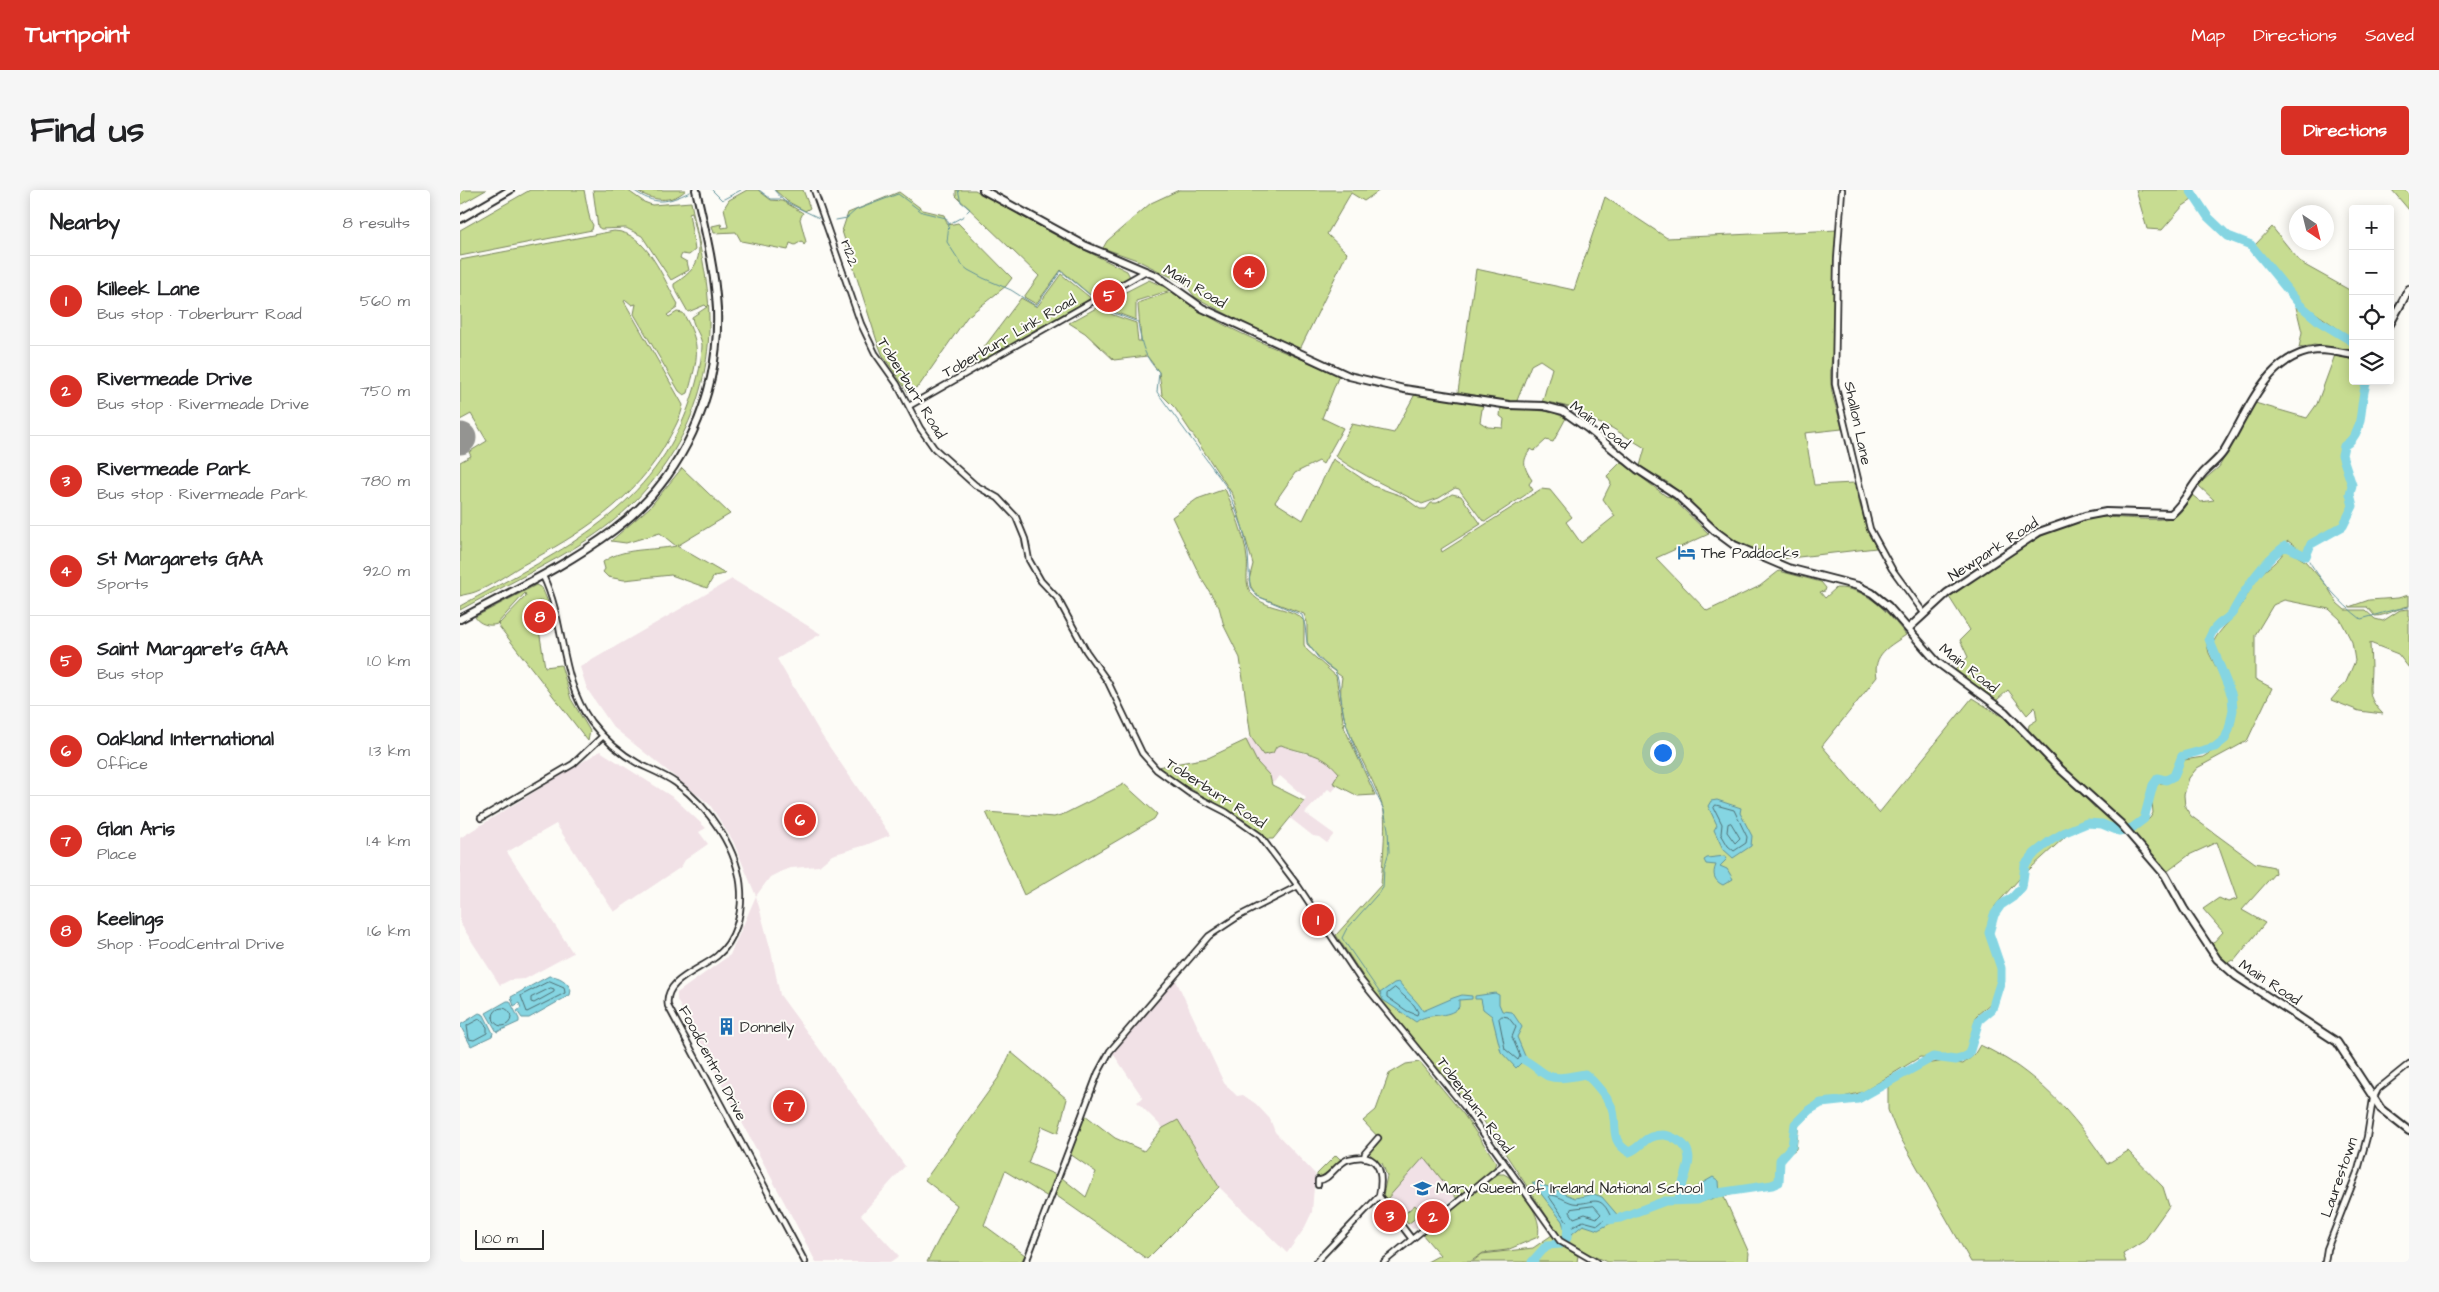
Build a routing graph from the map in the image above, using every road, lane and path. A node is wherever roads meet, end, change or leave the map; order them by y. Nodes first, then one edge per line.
1 (510, 190) edge
2 (696, 190) edge
3 (814, 190) edge
4 (983, 190) edge
5 (1842, 190) edge
6 (460, 218) edge
7 (1146, 271) junction
8 (2409, 289) edge
9 (2394, 317) edge
10 (861, 324) joint
11 (2349, 354) edge
12 (909, 406) junction
13 (543, 576) junction
14 (1924, 613) junction
15 (460, 620) edge
16 (1908, 629) junction
17 (603, 736) junction
18 (481, 818) dead end
19 (1298, 886) junction
20 (2409, 1064) edge
21 (2373, 1099) junction
22 (2409, 1131) edge
23 (1377, 1142) dead end
24 (1364, 1158) junction
25 (1504, 1164) junction
26 (1318, 1185) dead end
27 (1379, 1196) junction
28 (1411, 1238) junction
29 (805, 1262) edge
30 (1026, 1262) edge
31 (1316, 1262) edge
32 (1384, 1262) edge
33 (1596, 1262) edge
34 (2325, 1262) edge

1 - 6 main road
2 - 13 main road
3 - 10 street, r122
4 - 7 main road, Main Road
5 - 14 street, Shallon Lane
7 - 12 street, Toberburr Link Road
7 - 16 main road, Main Road
8 - 9 main road
10 - 12 street, Toberburr Road
11 - 14 main road, Newpark Road
12 - 19 street, Toberburr Road
13 - 15 main road
13 - 17 street, FoodCentral Drive
14 - 16 main road, Newpark Road
16 - 21 main road, Main Road
17 - 18 street
17 - 29 street, FoodCentral Drive
19 - 25 street, Toberburr Road
19 - 30 street
20 - 21 street
21 - 22 main road, Main Road
21 - 34 street, Laurestown
23 - 24 street
24 - 26 street
24 - 27 street
25 - 28 street
25 - 33 street, Toberburr Road
27 - 28 street
27 - 31 street
28 - 32 street

